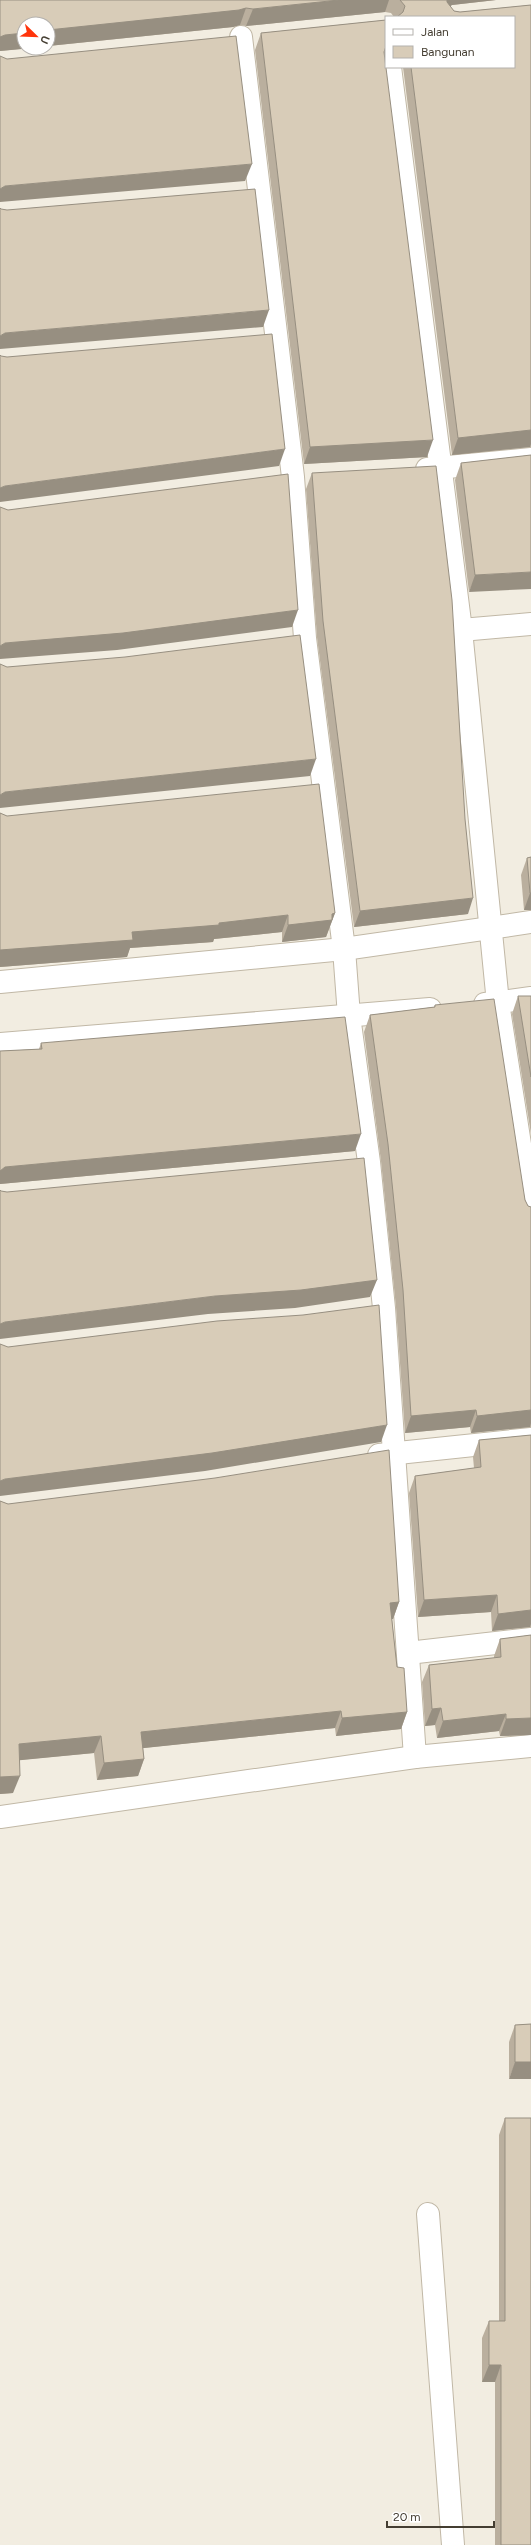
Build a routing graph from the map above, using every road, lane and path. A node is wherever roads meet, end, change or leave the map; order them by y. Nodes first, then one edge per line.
1 (264, 35) edge
2 (241, 37) junction
3 (218, 40) edge
4 (390, 68) edge
5 (260, 192) junction
6 (236, 194) edge
7 (276, 338) junction
8 (253, 340) edge
9 (531, 459) edge
10 (441, 468) junction
11 (410, 470) edge
12 (316, 476) edge
13 (293, 477) junction
14 (270, 480) edge
15 (531, 624) edge
16 (461, 630) junction
17 (305, 638) junction
18 (282, 641) edge
19 (531, 922) edge
20 (489, 928) junction
21 (344, 949) junction
22 (0, 982) edge
23 (531, 998) edge
24 (498, 1003) junction
25 (349, 1016) junction
26 (0, 1044) edge
27 (526, 1153) edge
28 (369, 1162) junction
29 (346, 1164) edge
30 (531, 1216) edge
31 (384, 1308) junction
32 (362, 1311) edge
33 (531, 1439) edge
34 (393, 1453) junction
35 (362, 1458) edge
36 (531, 1639) edge
37 (408, 1653) junction
38 (531, 1746) edge
39 (415, 1757) junction
40 (0, 1817) edge
41 (428, 2214) dead end
42 (453, 2545) edge

1 - 2 street
2 - 3 street
2 - 5 street
4 - 10 street
5 - 6 street
5 - 7 street
7 - 8 street
7 - 13 street
9 - 10 street
10 - 11 street
10 - 16 street
12 - 13 street
13 - 14 street
13 - 17 street
15 - 16 street
16 - 20 street
17 - 18 street
17 - 21 street
19 - 20 street
20 - 21 street
20 - 24 street
21 - 22 street
21 - 25 street
23 - 24 street
24 - 25 street
24 - 27 street
25 - 26 street
25 - 28 street
27 - 30 street
28 - 29 street
28 - 31 street
31 - 32 street
31 - 34 street
33 - 34 street
34 - 35 street
34 - 37 street
36 - 37 street
37 - 39 street
38 - 39 street
39 - 40 street
41 - 42 street

